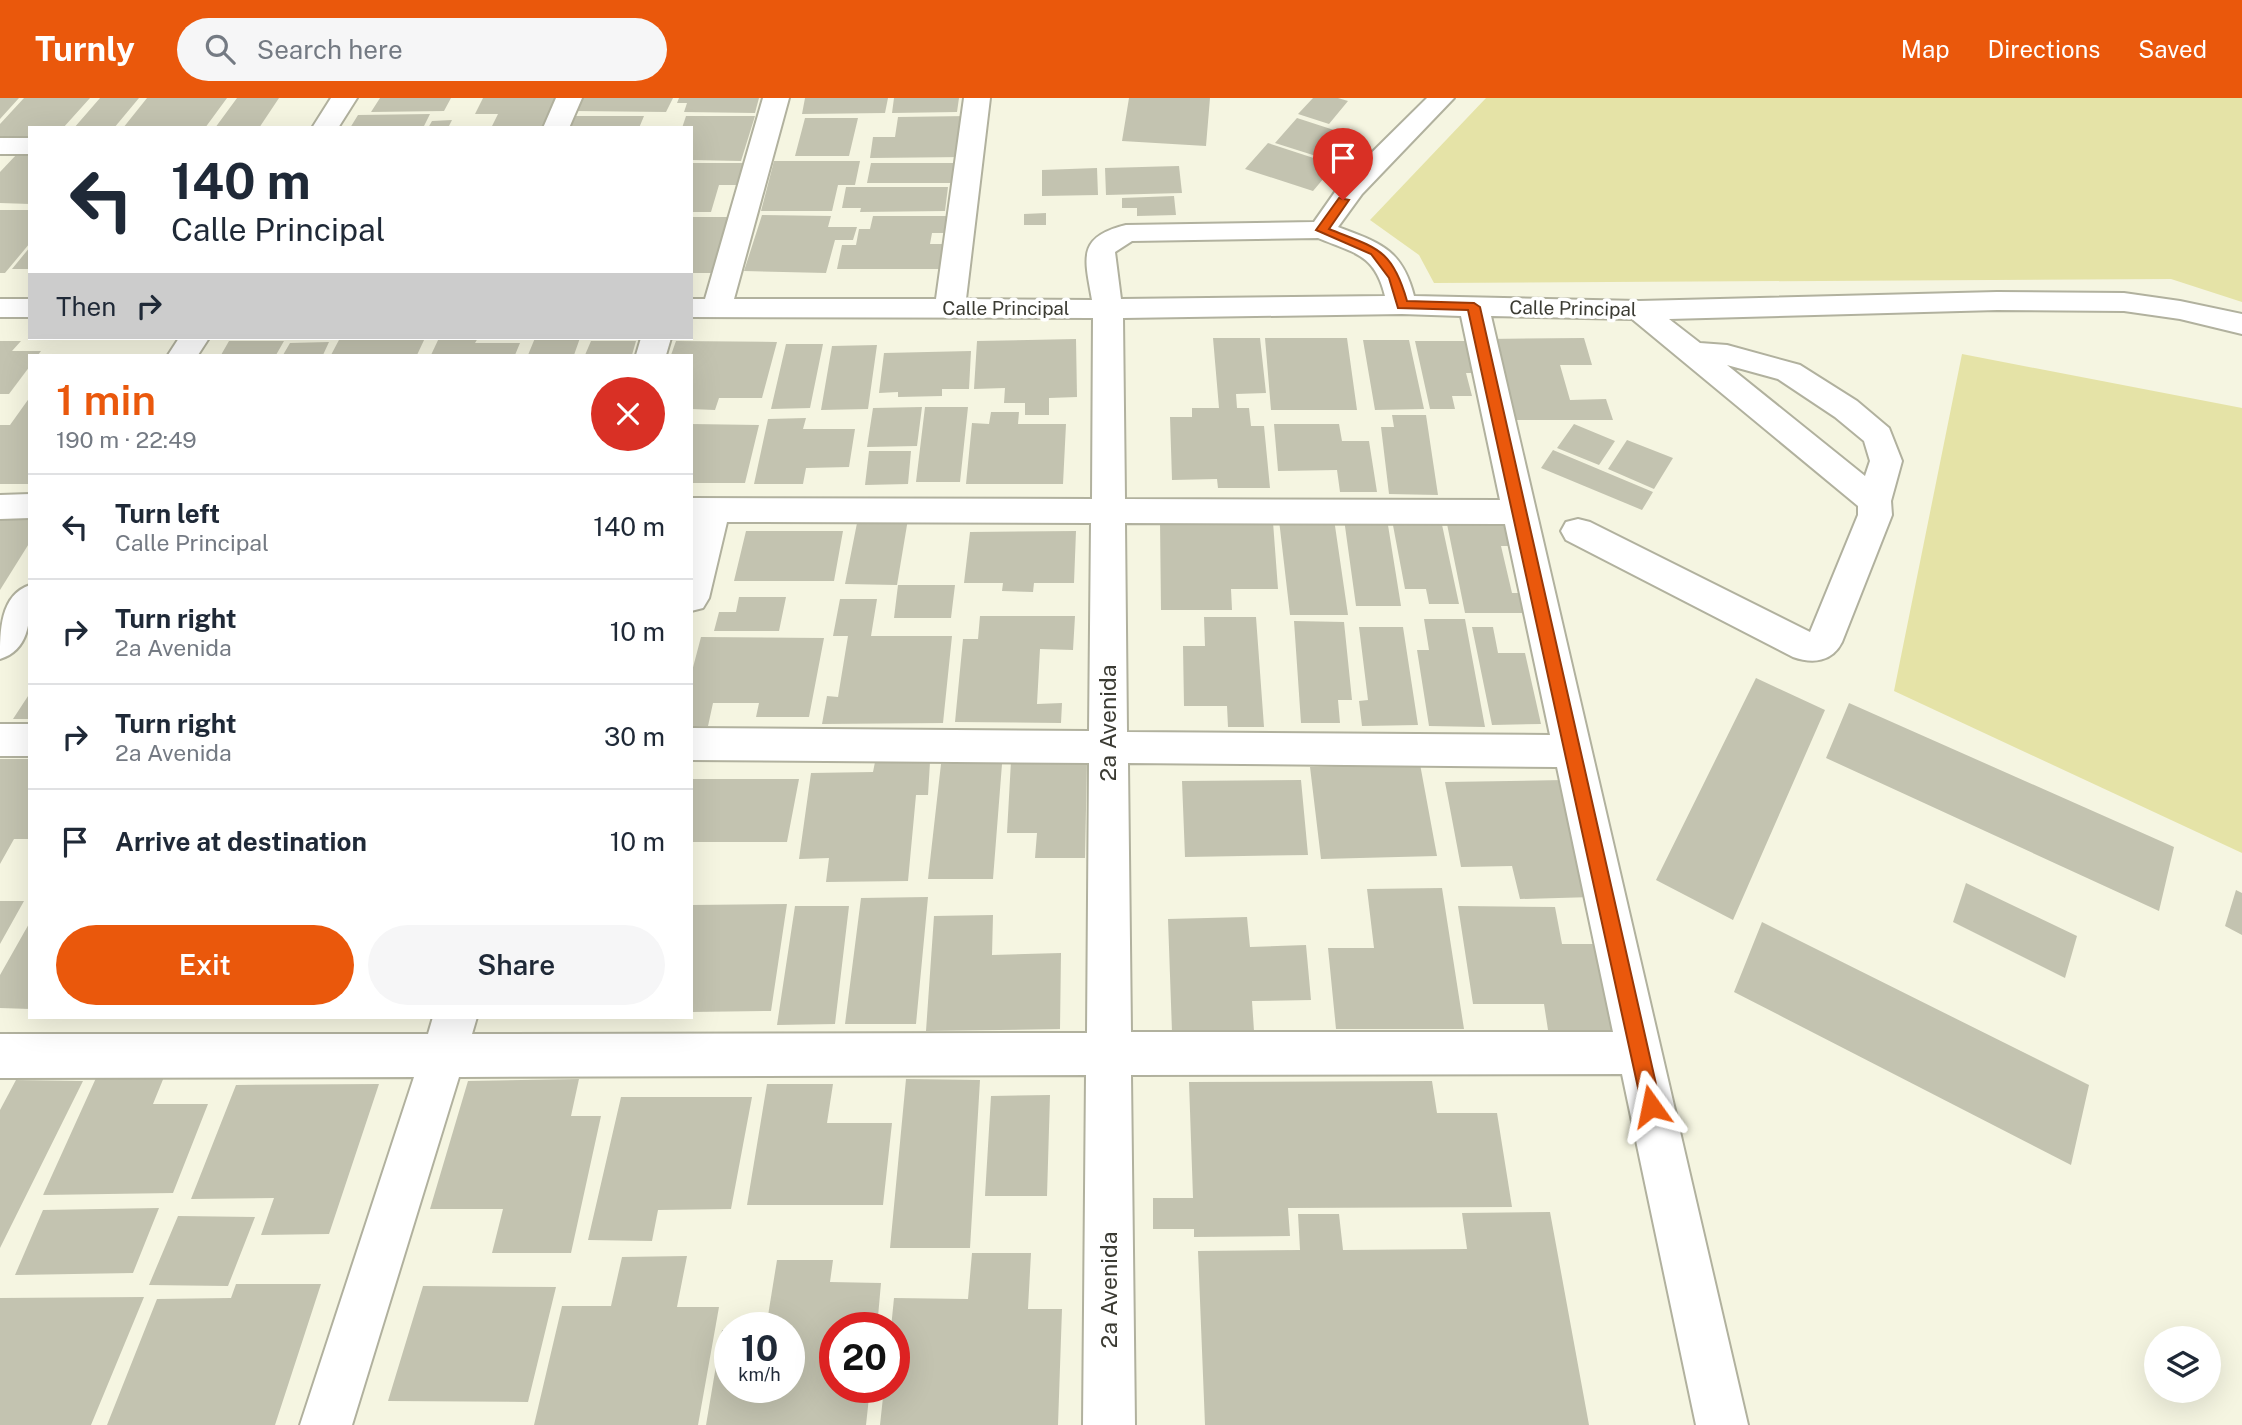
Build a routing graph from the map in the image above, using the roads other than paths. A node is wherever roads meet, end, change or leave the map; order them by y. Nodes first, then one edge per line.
1 (344, 98) edge
2 (569, 98) edge
3 (776, 98) edge
4 (977, 98) edge
5 (1441, 98) edge
6 (327, 126) edge
7 (557, 126) edge
8 (0, 146) edge
9 (28, 146) edge
10 (1322, 230) junction
11 (1402, 305) junction
12 (950, 307) junction
13 (1474, 307) junction
14 (0, 308) edge
15 (28, 308) edge
16 (704, 308) edge
17 (1108, 309) junction
18 (1639, 310) junction
19 (2242, 324) edge
20 (1693, 353) junction
21 (1846, 409) junction
22 (1776, 420) junction
23 (1874, 501) junction
24 (28, 506) edge
25 (0, 507) edge
26 (702, 510) edge
27 (1520, 512) junction
28 (1108, 513) junction
29 (1578, 531) dead end
30 (693, 582) edge
31 (28, 601) edge
32 (0, 645) edge
33 (0, 740) edge
34 (28, 740) edge
35 (693, 744) edge
36 (1108, 747) junction
37 (1573, 751) junction
38 (449, 1036) edge
39 (1639, 1052) junction
40 (1108, 1053) junction
41 (0, 1056) edge
42 (326, 1425) edge
43 (1109, 1425) edge
44 (1723, 1425) edge

1 - 6 street
2 - 7 street
3 - 16 street
4 - 12 street
5 - 10 street
8 - 9 street
10 - 11 street, 2a Avenida
10 - 17 street, 2a Avenida
11 - 13 street, Calle Principal
11 - 17 street, Calle Principal
12 - 16 street, Calle Principal
12 - 17 street, Calle Principal
13 - 18 street, Calle Principal
13 - 27 street
14 - 15 street
17 - 28 street, 2a Avenida
18 - 19 street, Calle Principal
18 - 20 street
20 - 21 street
20 - 22 street
21 - 22 street
21 - 23 street
22 - 23 street
23 - 29 street
24 - 25 street
26 - 28 street
26 - 30 street
27 - 28 street
27 - 37 street
28 - 36 street, 2a Avenida
31 - 32 street
33 - 34 street
35 - 36 street
36 - 37 street
36 - 40 street, 2a Avenida
37 - 39 street
38 - 40 street
38 - 41 street
38 - 42 street
39 - 40 street
39 - 44 street
40 - 43 street, 2a Avenida

